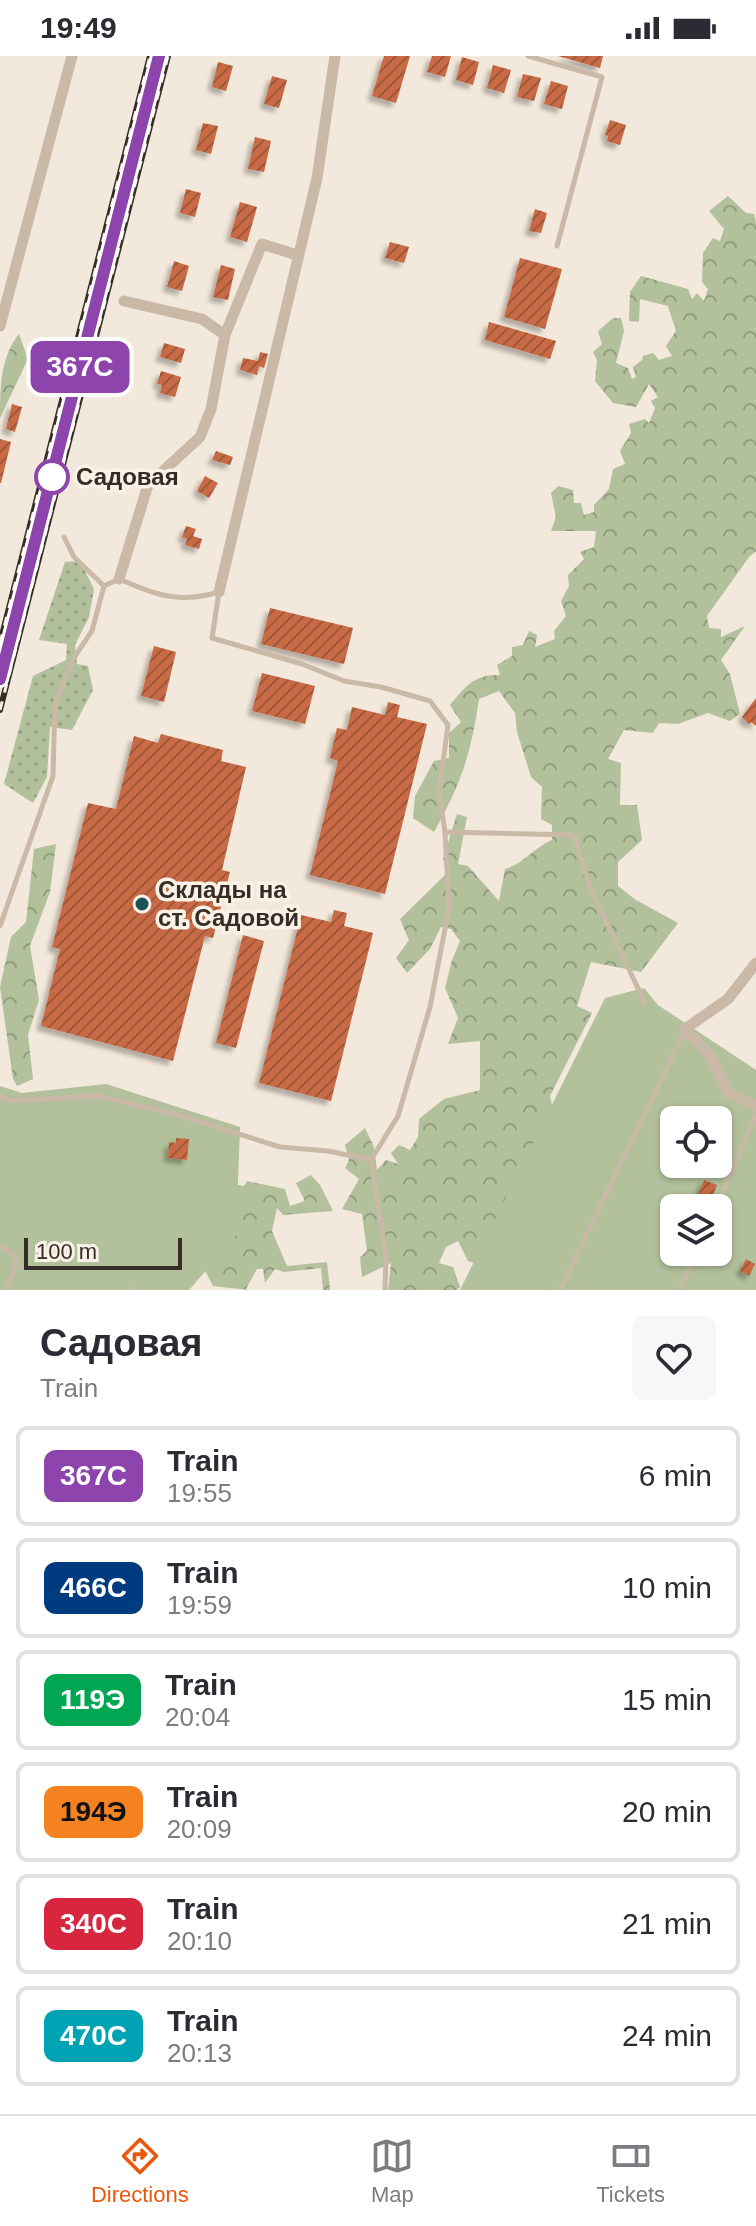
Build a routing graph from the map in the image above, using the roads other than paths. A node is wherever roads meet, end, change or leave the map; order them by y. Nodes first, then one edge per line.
1 (72, 56) edge
2 (335, 56) edge
3 (528, 56) edge
4 (557, 246) dead end
5 (297, 255) junction
6 (124, 301) dead end
7 (0, 326) edge
8 (225, 335) junction
9 (64, 537) dead end
10 (119, 579) junction
11 (104, 586) junction
12 (219, 592) junction
13 (445, 832) junction
14 (0, 926) edge
15 (756, 963) edge
16 (645, 1003) dead end
17 (685, 1029) junction
18 (0, 1096) edge
19 (756, 1106) edge
20 (756, 1115) edge
21 (371, 1160) junction
22 (722, 1194) edge
23 (0, 1247) edge
24 (690, 1266) edge
25 (7, 1290) edge
26 (385, 1290) edge
27 (560, 1290) edge
28 (680, 1290) edge

1 - 7 street
2 - 5 street
3 - 4 lane
5 - 8 street
5 - 12 street
6 - 8 street
8 - 10 street
9 - 11 lane
10 - 11 lane
10 - 12 lane
11 - 14 lane
12 - 13 lane
13 - 16 lane
13 - 21 lane
15 - 17 street
17 - 19 street
17 - 27 lane
18 - 21 lane
20 - 22 lane
21 - 26 lane
23 - 25 lane
24 - 28 lane

